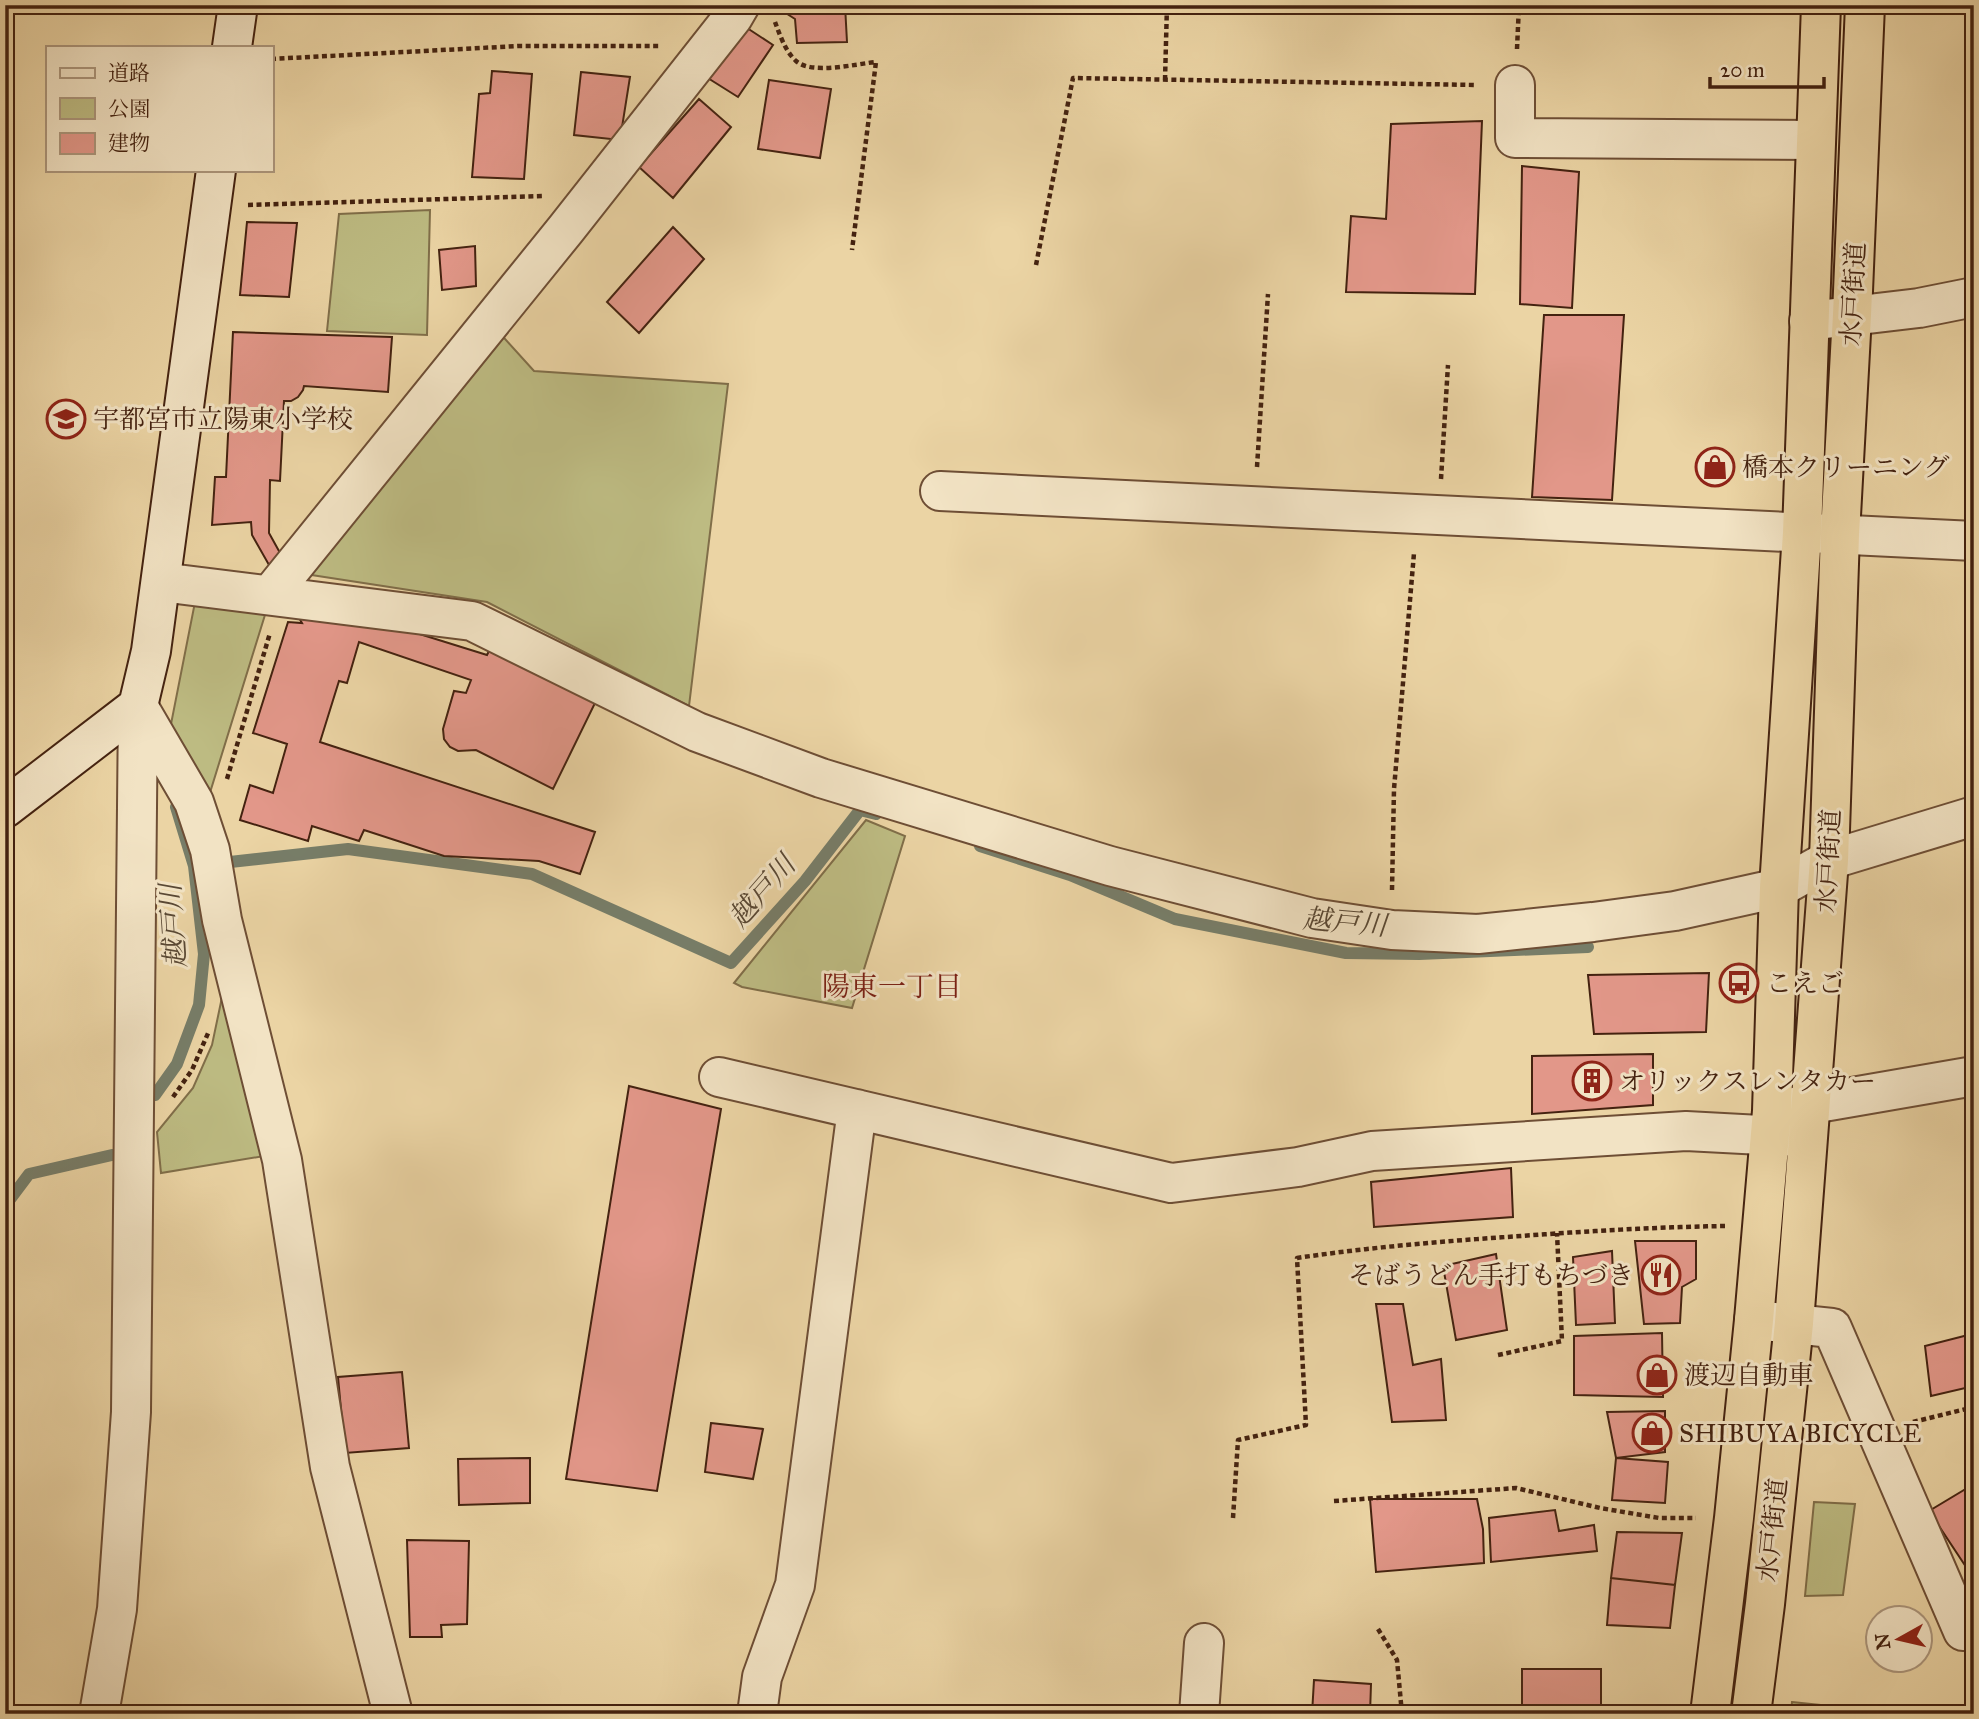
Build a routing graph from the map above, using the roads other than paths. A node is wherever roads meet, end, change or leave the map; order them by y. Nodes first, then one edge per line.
1 (238, 5) edge
2 (1821, 5) edge
3 (1865, 5) edge
4 (756, 11) edge
5 (232, 46) edge
6 (1515, 85) road end
7 (1816, 140) junction
8 (216, 172) edge
9 (1974, 297) edge
10 (1852, 316) junction
11 (1809, 321) junction
12 (940, 491) dead end
13 (1802, 533) junction
14 (1840, 534) junction
15 (1974, 541) edge
16 (161, 582) junction
17 (276, 596) junction
18 (138, 706) junction
19 (5, 808) edge
20 (1974, 816) edge
21 (1829, 860) junction
22 (1778, 902) junction
23 (1974, 1076) edge
24 (719, 1077) dead end
25 (857, 1109) junction
26 (1789, 1122) junction
27 (1754, 1320) junction
28 (1794, 1323) junction
29 (1970, 1636) edge
30 (1204, 1643) dead end
31 (99, 1714) edge
32 (393, 1714) edge
33 (757, 1714) edge
34 (1199, 1714) edge
35 (1710, 1714) edge
36 (1751, 1714) edge

1 - 5 street
2 - 7 highway, 水戸街道
3 - 10 highway, 水戸街道
4 - 17 street
6 - 7 street
7 - 11 highway, 水戸街道
8 - 16 street
9 - 10 street
10 - 11 street
10 - 14 highway, 水戸街道
11 - 13 highway, 水戸街道
12 - 13 street
13 - 14 street
13 - 22 highway, 水戸街道
14 - 15 street
14 - 21 highway, 水戸街道
16 - 17 street
16 - 18 street
17 - 22 street
18 - 19 street
18 - 31 street
18 - 32 street
20 - 21 street
21 - 22 street
21 - 26 highway, 水戸街道
22 - 26 highway, 水戸街道
23 - 26 street
24 - 25 street
25 - 26 street
25 - 33 street
26 - 27 highway, 水戸街道
26 - 28 highway, 水戸街道
27 - 28 street
27 - 35 highway, 水戸街道
28 - 29 street
28 - 36 highway, 水戸街道
30 - 34 street

